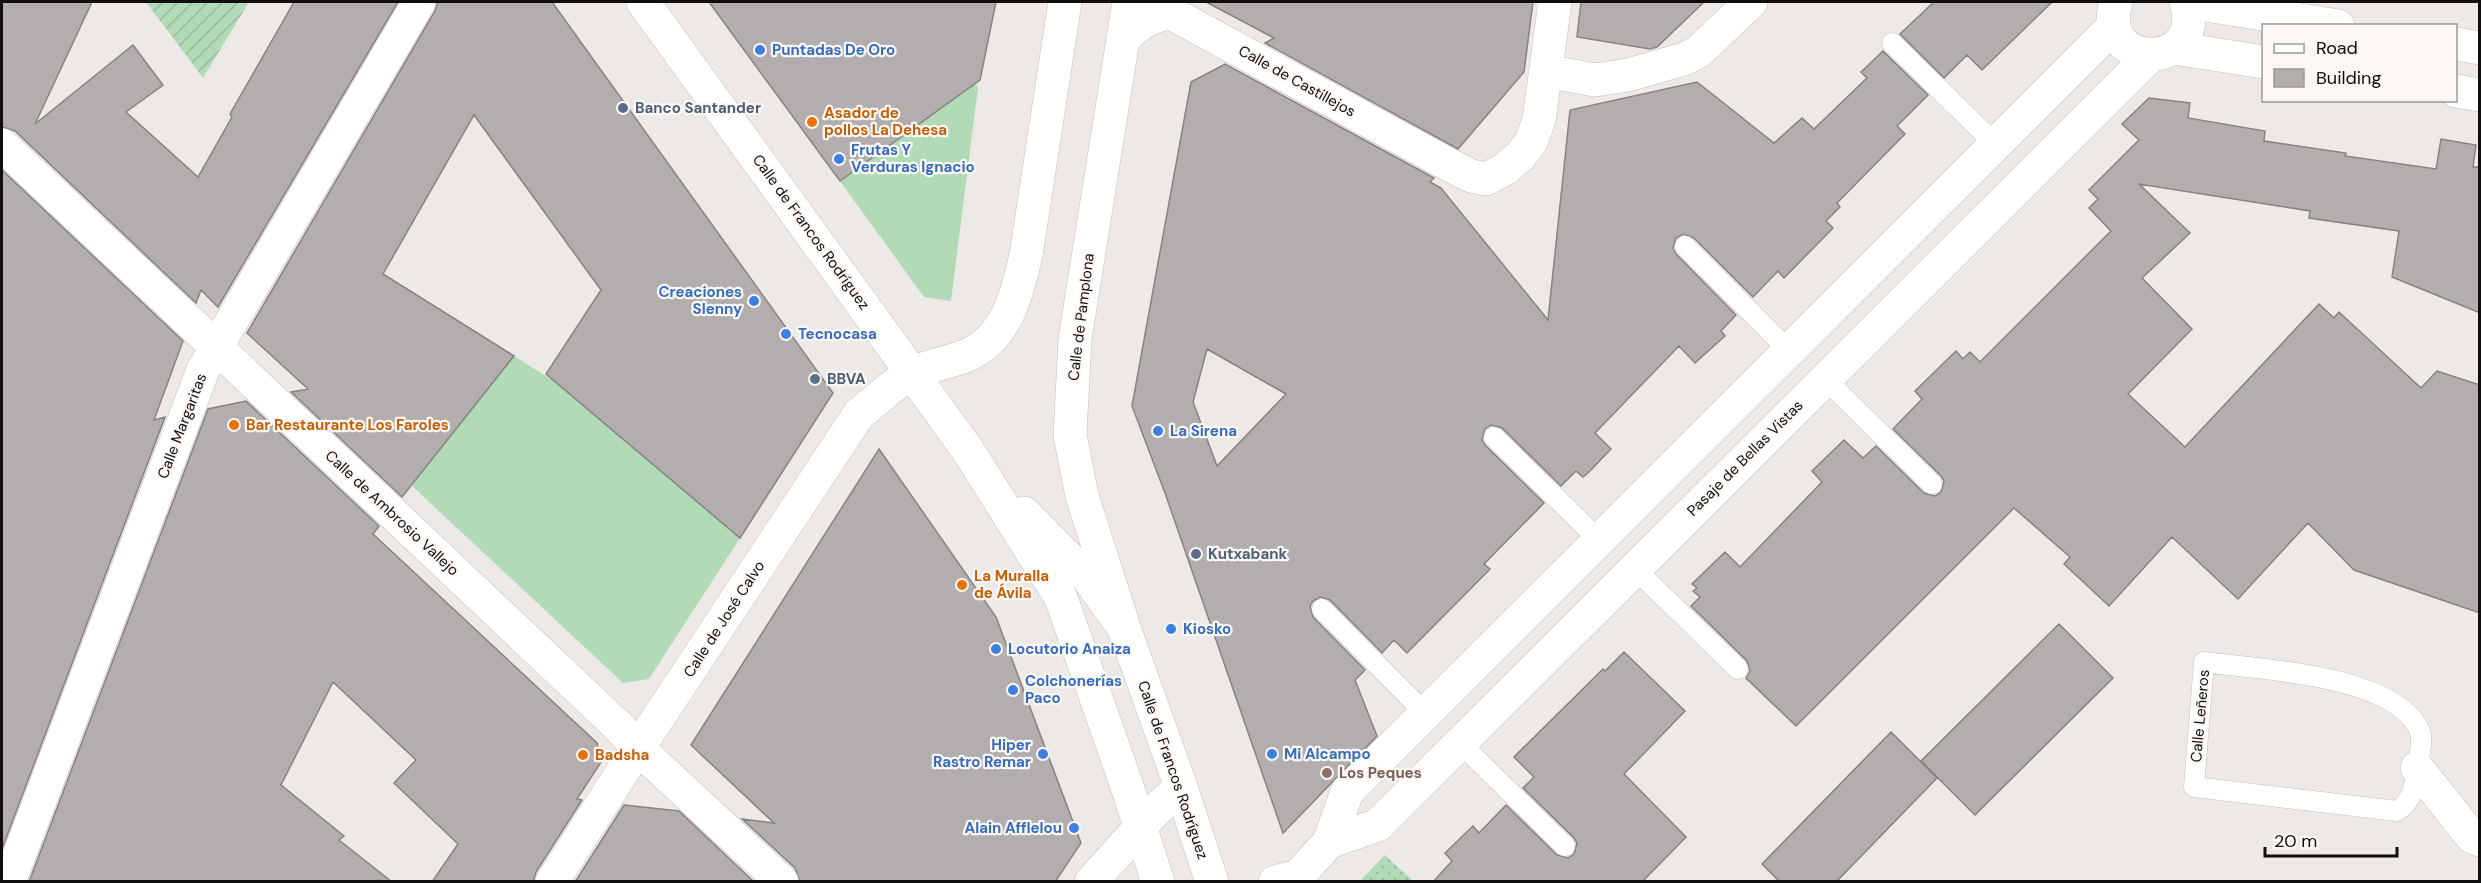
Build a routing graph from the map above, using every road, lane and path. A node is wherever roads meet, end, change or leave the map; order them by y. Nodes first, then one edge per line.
1 (419, 2) edge
2 (644, 2) edge
3 (1065, 2) edge
4 (1129, 2) edge
5 (1555, 2) edge
6 (1751, 2) edge
7 (2186, 2) edge
8 (2115, 14) edge
9 (2325, 24) edge
10 (1124, 39) junction
11 (1892, 43) dead end
12 (2457, 44) edge
13 (2480, 48) edge
14 (2162, 52) junction
15 (2262, 62) edge
16 (1546, 71) junction
17 (2457, 91) edge
18 (2480, 95) edge
19 (1996, 144) junction
20 (2, 145) edge
21 (1684, 246) dead end
22 (216, 346) junction
23 (1790, 352) junction
24 (913, 372) junction
25 (1825, 379) junction
26 (1494, 437) dead end
27 (977, 464) junction
28 (1932, 484) dead end
29 (1599, 540) junction
30 (1634, 568) junction
31 (1322, 609) dead end
32 (1124, 628) junction
33 (1738, 669) dead end
34 (1425, 713) junction
35 (1460, 743) junction
36 (638, 748) junction
37 (2417, 768) junction
38 (1182, 787) junction
39 (1140, 827) junction
40 (2480, 840) edge
41 (1329, 842) junction
42 (1565, 846) dead end
43 (9, 882) edge
44 (552, 882) edge
45 (782, 882) edge
46 (1091, 882) edge
47 (1158, 882) edge
48 (1212, 882) edge
49 (1275, 882) edge

1 - 22 street, Calle Margaritas
2 - 24 street, Calle de Francos Rodríguez
3 - 24 street
4 - 10 street, Calle de Pamplona
5 - 16 street
6 - 16 street
7 - 9 street, Pasaje de Bellas Vistas
7 - 14 street, Pasaje de Bellas Vistas
8 - 14 street, Pasaje de Bellas Vistas
8 - 19 street, Pasaje de Bellas Vistas
10 - 16 street, Calle de Castillejos
10 - 32 street, Calle de Pamplona
11 - 19 lane
12 - 13 street
14 - 15 street, Pasaje de Bellas Vistas
14 - 25 street, Pasaje de Bellas Vistas
17 - 18 street
19 - 23 street, Pasaje de Bellas Vistas
20 - 22 street, Calle de Ambrosio Vallejo
21 - 23 lane
22 - 36 street, Calle de Ambrosio Vallejo
22 - 43 street, Calle Margaritas
23 - 29 street, Pasaje de Bellas Vistas
24 - 27 street, Calle de Francos Rodríguez
24 - 36 street, Calle de José Calvo
25 - 28 lane
25 - 30 street, Pasaje de Bellas Vistas
26 - 29 lane
27 - 32 street, Calle de Francos Rodríguez
27 - 39 street, Calle de Francos Rodríguez
29 - 34 street, Pasaje de Bellas Vistas
30 - 33 lane
30 - 35 street, Pasaje de Bellas Vistas
31 - 34 lane
32 - 38 street, Calle de Francos Rodríguez
34 - 41 street, Pasaje de Bellas Vistas
35 - 41 street, Pasaje de Bellas Vistas
35 - 42 lane
36 - 44 street, Calle de José Calvo
36 - 45 street, Calle de Ambrosio Vallejo
37 - 37 lane, Calle Leñeros
37 - 40 street
38 - 39 street
38 - 48 street, Calle de Francos Rodríguez
39 - 46 street
39 - 47 street, Calle de Francos Rodríguez
41 - 49 street, Pasaje de Bellas Vistas

